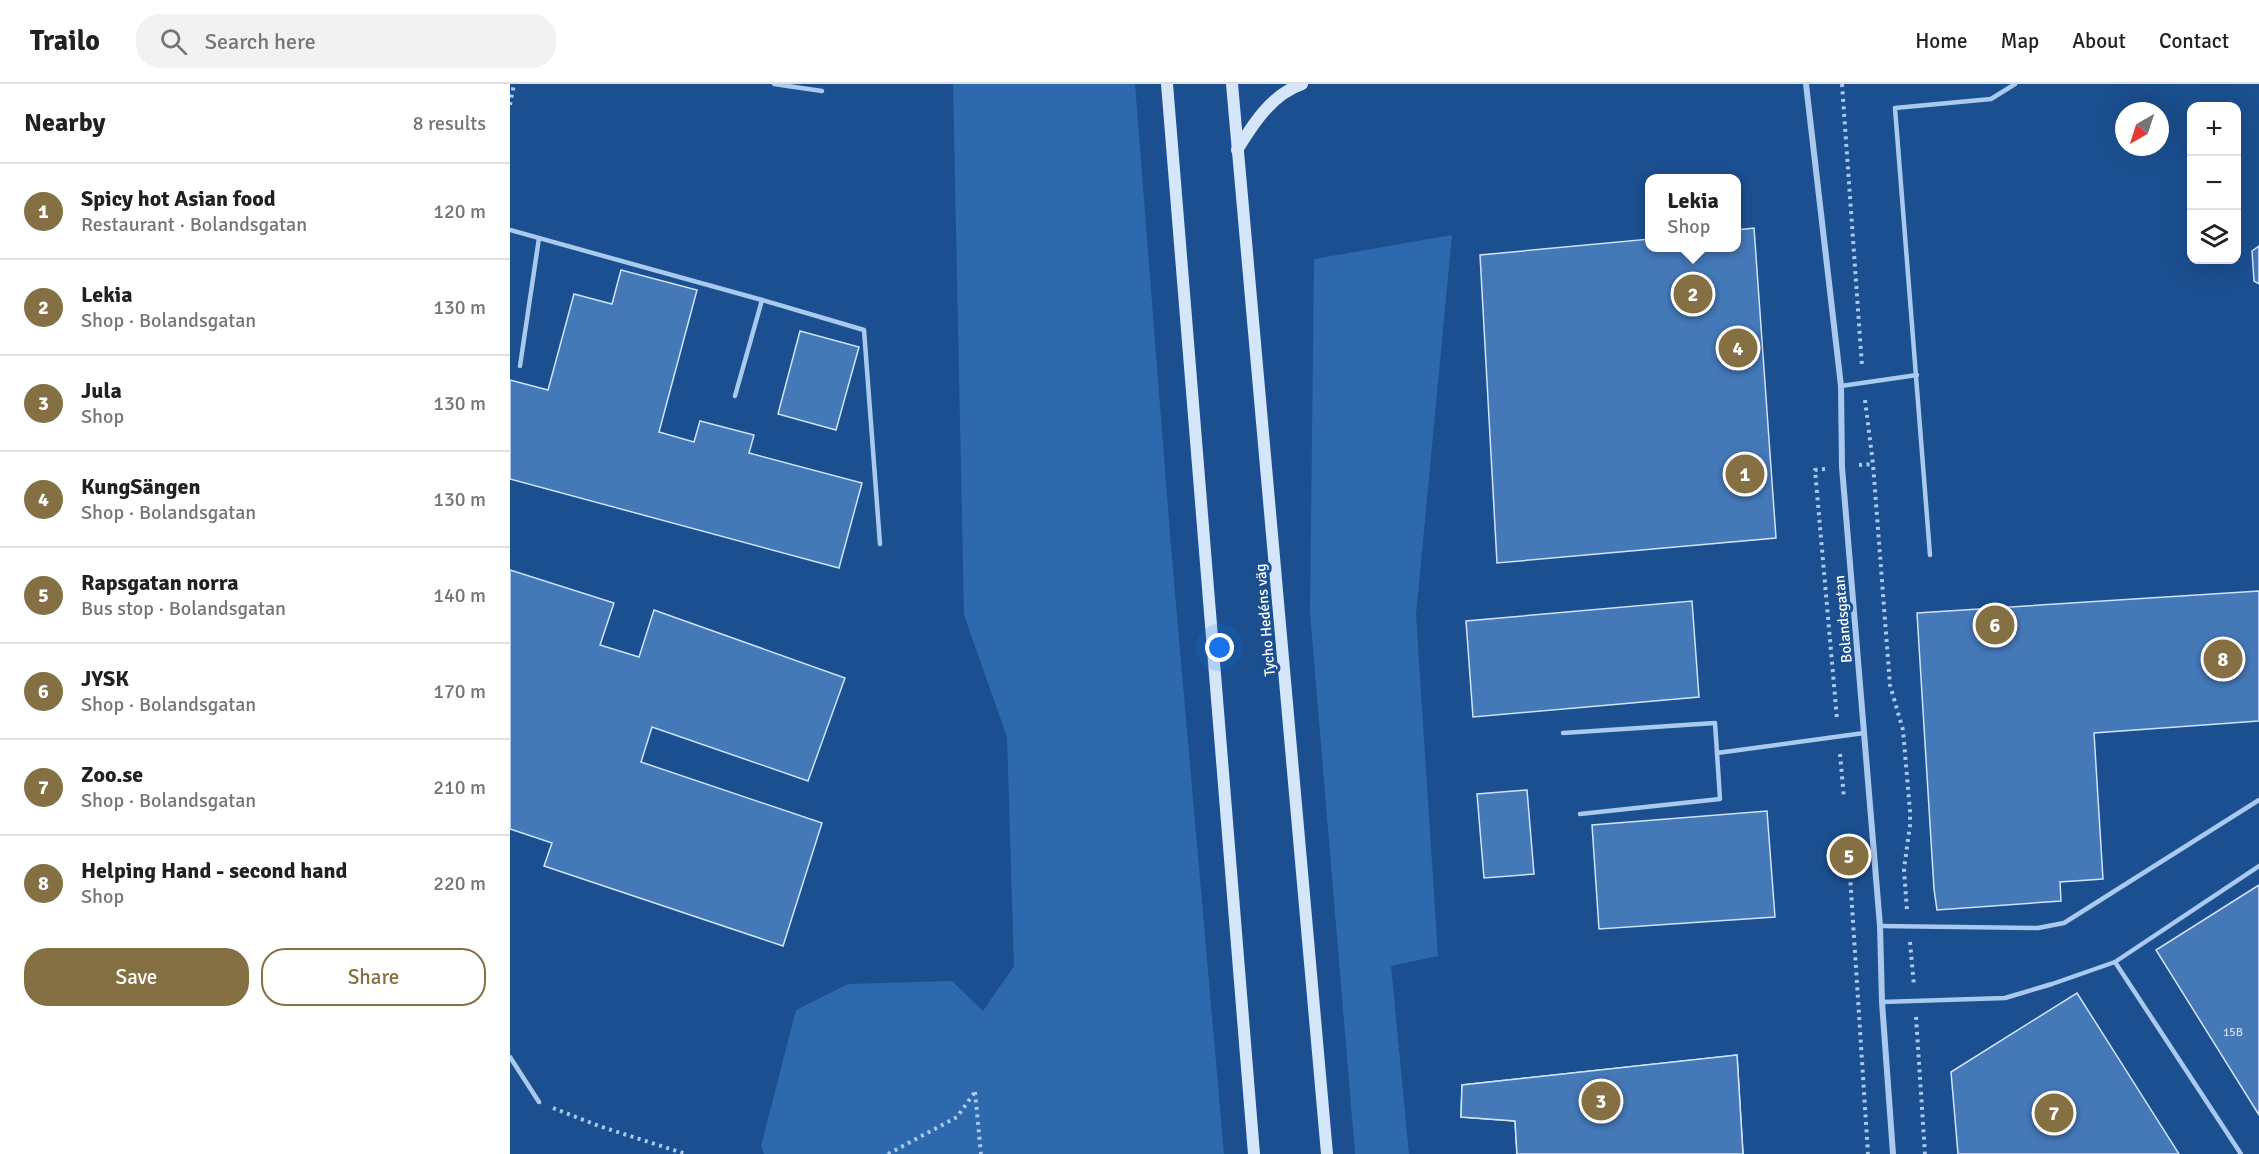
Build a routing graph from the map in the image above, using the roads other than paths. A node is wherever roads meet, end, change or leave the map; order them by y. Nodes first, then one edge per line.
1 (774, 84) edge
2 (1167, 84) edge
3 (1232, 84) edge
4 (1302, 84) edge
5 (1806, 84) edge
6 (2015, 84) edge
7 (822, 91) dead end
8 (1237, 150) junction
9 (510, 230) edge
10 (539, 238) junction
11 (762, 300) junction
12 (520, 366) dead end
13 (1917, 375) junction
14 (1841, 386) junction
15 (735, 396) dead end
16 (880, 544) dead end
17 (1930, 555) dead end
18 (1563, 733) dead end
19 (1864, 733) junction
20 (1717, 753) junction
21 (2259, 800) edge
22 (1580, 814) dead end
23 (2259, 866) edge
24 (1880, 926) junction
25 (2115, 962) junction
26 (1882, 1002) junction
27 (510, 1056) edge
28 (539, 1102) road end
29 (1254, 1154) edge
30 (1327, 1154) edge
31 (1893, 1154) edge
32 (2241, 1154) edge

1 - 7 lane
2 - 29 main road
3 - 8 main road, Tycho Hedéns väg
4 - 8 main road
5 - 14 street, Bolandsgatan
6 - 13 lane
8 - 30 main road, Tycho Hedéns väg
9 - 10 lane
10 - 11 lane
10 - 12 lane
11 - 15 lane
11 - 16 lane
13 - 14 lane
13 - 17 lane
14 - 19 street, Bolandsgatan
18 - 20 lane
19 - 20 lane
19 - 24 street, Bolandsgatan
20 - 22 lane
21 - 24 lane
23 - 25 lane
24 - 26 street, Bolandsgatan
25 - 26 lane
25 - 32 lane
26 - 31 street, Bolandsgatan
27 - 28 lane

